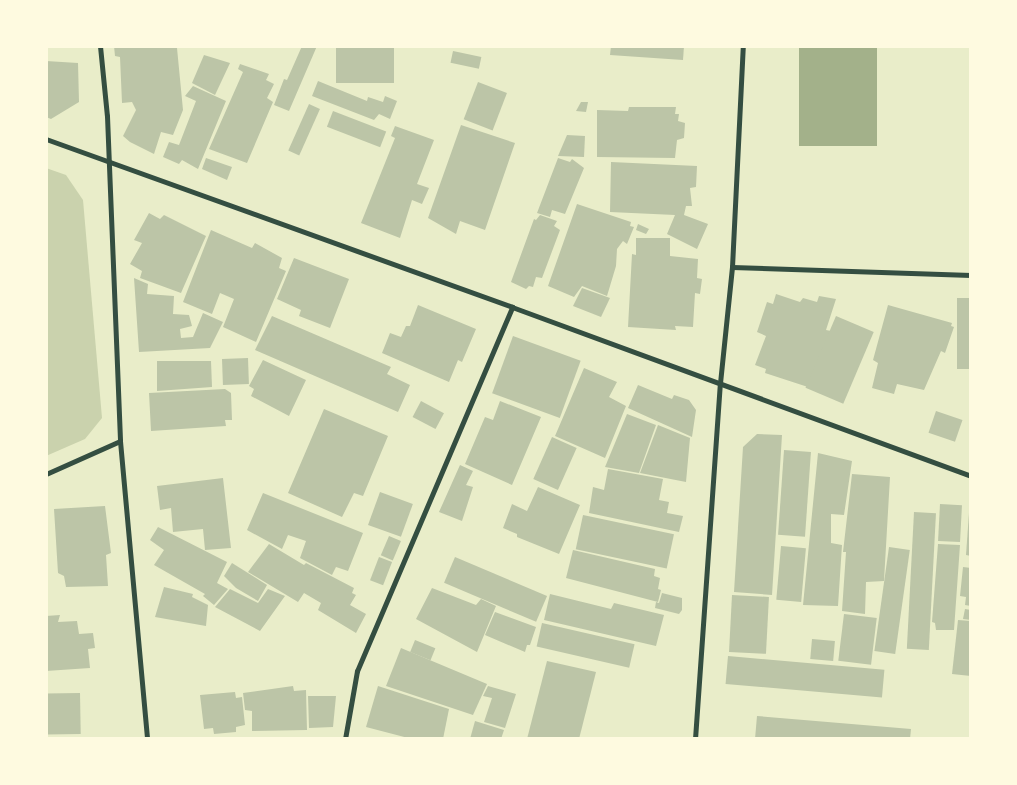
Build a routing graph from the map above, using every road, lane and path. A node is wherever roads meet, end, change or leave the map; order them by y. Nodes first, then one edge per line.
1 (100, 46) edge
2 (743, 46) edge
3 (46, 139) edge
4 (109, 161) junction
5 (732, 268) junction
6 (971, 275) edge
7 (512, 307) junction
8 (720, 383) junction
9 (120, 442) junction
10 (46, 474) edge
11 (971, 476) edge
12 (147, 739) edge
13 (345, 739) edge
14 (695, 739) edge

1 - 4 street
2 - 5 street
3 - 4 street
4 - 7 street
4 - 9 street
5 - 6 street
5 - 8 street
7 - 8 street
7 - 13 street
8 - 11 street
8 - 14 street
9 - 10 street
9 - 12 street

